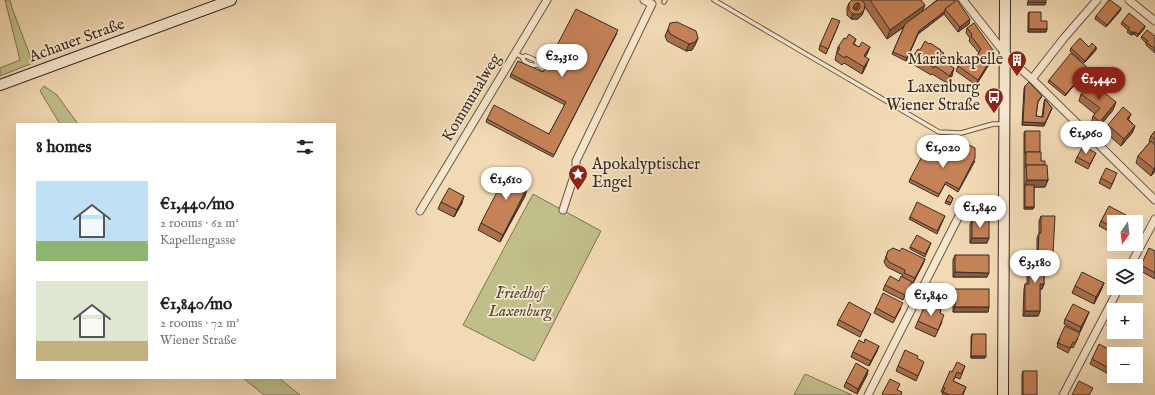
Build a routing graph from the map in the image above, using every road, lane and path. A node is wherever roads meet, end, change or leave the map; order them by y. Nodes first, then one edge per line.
1 (231, 0) edge
2 (547, 0) edge
3 (644, 0) edge
4 (714, 0) edge
5 (963, 0) edge
6 (1004, 0) edge
7 (1097, 0) edge
8 (1129, 0) edge
9 (1155, 21) edge
10 (1004, 51) junction
11 (515, 53) junction
12 (543, 69) edge
13 (1032, 79) junction
14 (0, 85) edge
15 (1004, 124) junction
16 (1154, 196) edge
17 (1003, 206) junction
18 (563, 210) dead end
19 (420, 211) dead end
20 (1155, 218) edge
21 (1134, 259) edge
22 (1115, 295) edge
23 (868, 395) edge
24 (1003, 395) edge
25 (1063, 395) edge

1 - 14 main road, Achauer Straße
2 - 11 street, Kommunalweg
3 - 18 street
4 - 15 lane
5 - 10 street
6 - 10 main road
7 - 13 street
8 - 9 street
10 - 13 street
10 - 15 main road
11 - 12 lane
11 - 19 street, Kommunalweg
13 - 16 street
15 - 17 main road
17 - 23 street
17 - 24 main road
20 - 21 street
22 - 25 street

